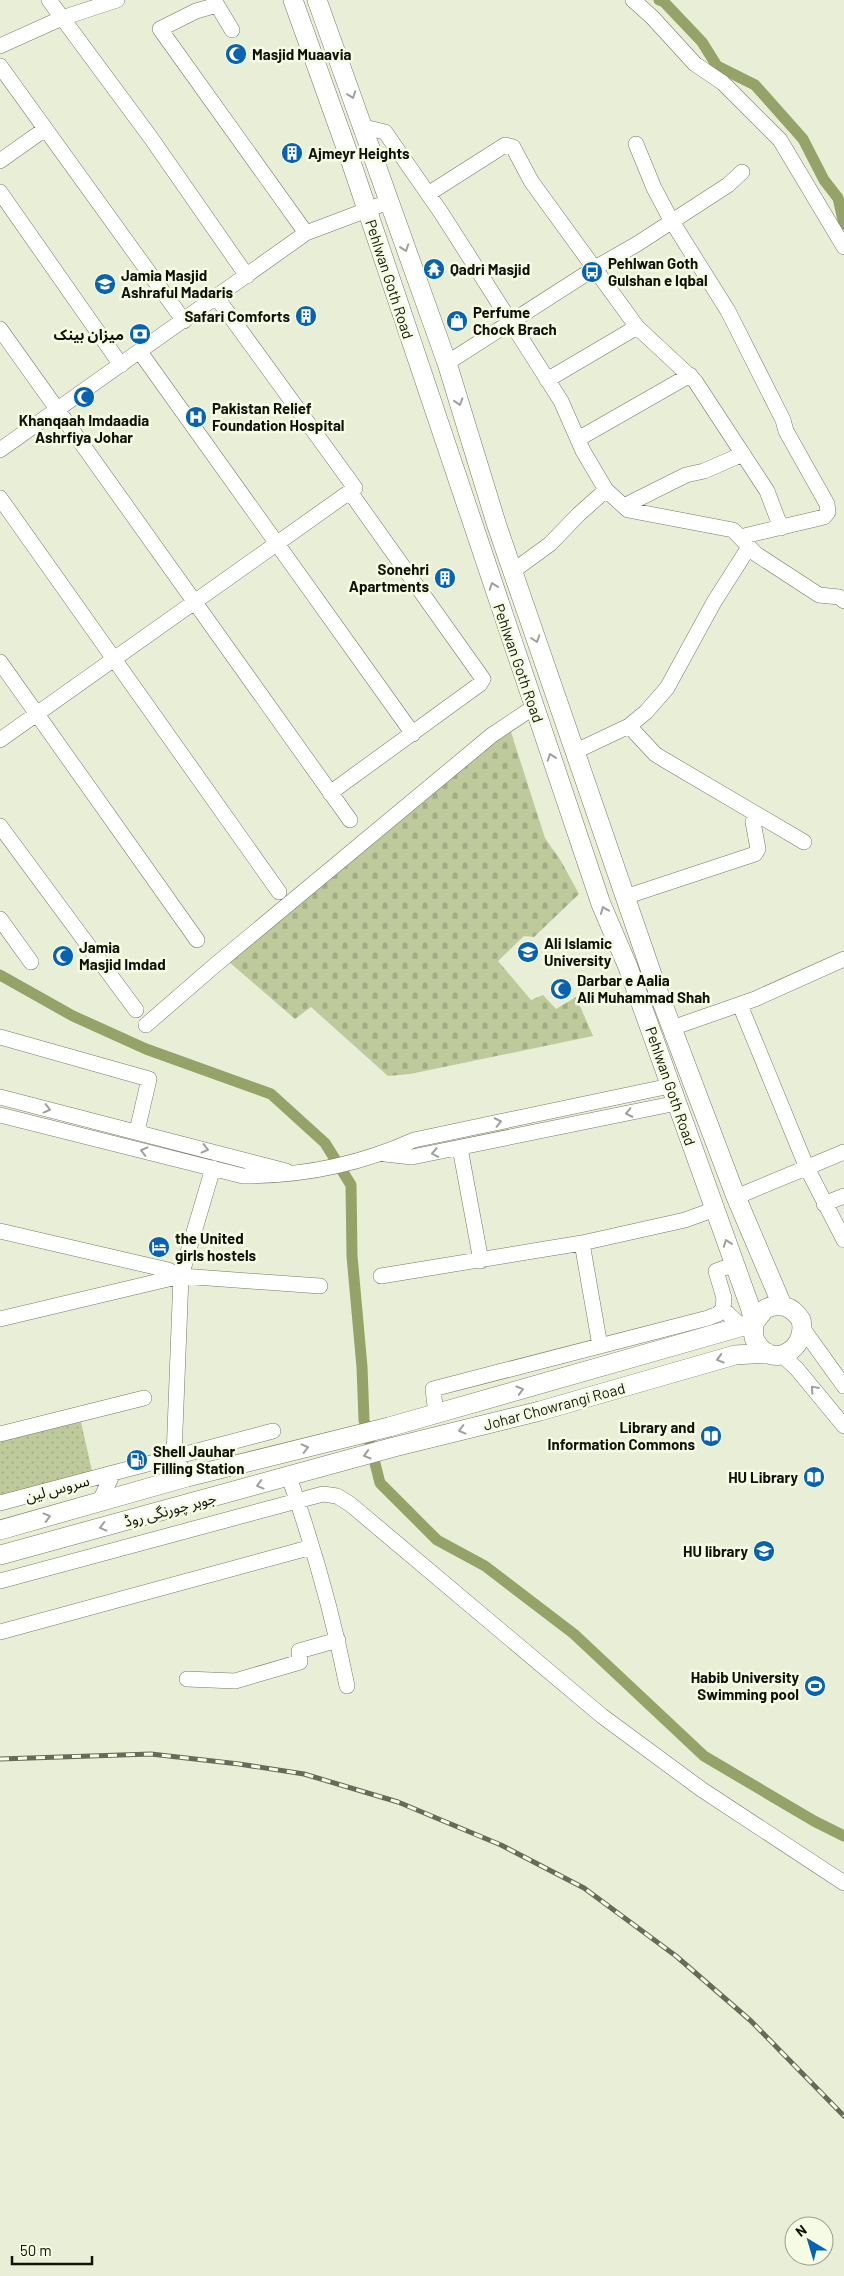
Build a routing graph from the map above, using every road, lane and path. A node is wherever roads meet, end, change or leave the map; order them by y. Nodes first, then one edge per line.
1 (49, 0) edge
2 (117, 0) edge
3 (293, 0) edge
4 (316, 0) edge
5 (633, 0) edge
6 (62, 18) junction
7 (232, 30) dead end
8 (0, 46) edge
9 (0, 66) edge
10 (343, 72) junction
11 (322, 80) junction
12 (364, 127) junction
13 (45, 128) junction
14 (636, 144) dead end
15 (0, 161) edge
16 (742, 172) dead end
17 (0, 192) edge
18 (428, 194) junction
19 (388, 202) junction
20 (368, 211) junction
21 (671, 220) junction
22 (306, 233) junction
23 (844, 246) edge
24 (595, 268) junction
25 (247, 276) junction
26 (217, 298) junction
27 (184, 321) junction
28 (510, 322) junction
29 (637, 327) junction
30 (0, 329) edge
31 (140, 352) junction
32 (447, 362) junction
33 (121, 365) junction
34 (690, 375) junction
35 (547, 380) junction
36 (58, 410) junction
37 (578, 439) junction
38 (0, 450) edge
39 (743, 454) junction
40 (606, 490) junction
41 (350, 492) junction
42 (0, 498) edge
43 (624, 506) junction
44 (781, 528) junction
45 (745, 542) junction
46 (277, 544) junction
47 (513, 571) junction
48 (195, 601) junction
49 (844, 601) edge
50 (115, 657) junction
51 (0, 662) edge
52 (534, 707) junction
53 (36, 713) junction
54 (629, 726) junction
55 (414, 734) junction
56 (0, 740) edge
57 (574, 752) junction
58 (330, 793) junction
59 (756, 814) junction
60 (350, 820) dead end
61 (0, 826) edge
62 (804, 842) dead end
63 (278, 892) dead end
64 (625, 897) junction
65 (0, 919) edge
66 (197, 940) dead end
67 (844, 959) edge
68 (31, 962) dead end
69 (651, 972) junction
70 (632, 979) junction
71 (740, 1004) junction
72 (136, 1010) dead end
73 (146, 1025) dead end
74 (672, 1028) junction
75 (0, 1037) edge
76 (674, 1095) junction
77 (0, 1097) edge
78 (0, 1115) edge
79 (137, 1132) junction
80 (460, 1148) junction
81 (844, 1152) edge
82 (384, 1154) junction
83 (213, 1168) junction
84 (807, 1168) junction
85 (300, 1173) junction
86 (844, 1196) edge
87 (736, 1197) junction
88 (824, 1204) junction
89 (715, 1209) junction
90 (0, 1230) edge
91 (844, 1240) edge
92 (582, 1243) junction
93 (481, 1261) junction
94 (735, 1264) junction
95 (181, 1276) junction
96 (380, 1276) dead end
97 (320, 1286) dead end
98 (782, 1305) junction
99 (724, 1309) junction
100 (0, 1319) edge
101 (748, 1325) junction
102 (803, 1329) junction
103 (600, 1346) junction
104 (775, 1354) junction
105 (844, 1386) edge
106 (144, 1398) dead end
107 (436, 1414) junction
108 (844, 1426) edge
109 (273, 1431) dead end
110 (0, 1434) edge
111 (335, 1440) joint
112 (174, 1456) junction
113 (341, 1462) joint
114 (113, 1473) junction
115 (187, 1477) junction
116 (289, 1477) junction
117 (298, 1502) junction
118 (0, 1503) edge
119 (99, 1503) junction
120 (0, 1530) edge
121 (312, 1546) junction
122 (0, 1555) edge
123 (0, 1581) edge
124 (0, 1632) edge
125 (338, 1640) junction
126 (187, 1679) dead end
127 (347, 1686) dead end
128 (844, 1883) edge

1 - 6 street
2 - 6 street
3 - 11 main road, Pehlwan Goth Road
4 - 10 main road, Pehlwan Goth Road
5 - 23 street
6 - 8 street
6 - 25 street
7 - 22 street
9 - 13 street
10 - 11 main road
10 -> 12 main road, Pehlwan Goth Road
11 - 20 main road, Pehlwan Goth Road
12 - 18 street
12 - 19 main road, Pehlwan Goth Road
13 - 15 street
13 - 27 street
14 - 21 street
16 - 21 street
17 - 33 street
18 - 24 street
18 - 28 street
19 - 20 street
19 -> 32 main road, Pehlwan Goth Road
20 - 22 street
52 -> 20 main road, Pehlwan Goth Road
21 - 24 street
21 - 44 street
22 - 25 street
24 - 28 street
24 - 29 street
25 - 26 street
26 - 27 street
26 - 41 street
27 - 31 street
28 - 32 street
28 - 35 street
29 - 34 street
29 - 35 street
30 - 36 street
31 - 33 street
31 - 46 street
32 -> 47 main road, Pehlwan Goth Road
33 - 36 street
34 - 37 street
34 - 39 street
35 - 37 street
36 - 38 street
36 - 48 street
37 - 40 street
39 - 43 street
39 - 44 street
40 - 43 street
40 - 47 street
41 - 46 street
41 - 55 street
42 - 50 street
43 - 45 street
44 - 45 street
45 - 49 street
45 - 54 street
46 - 48 street
46 - 55 street
47 -> 57 main road, Pehlwan Goth Road
48 - 50 street
48 - 58 street
50 - 53 street
50 - 63 street
51 - 53 street
70 -> 52 main road, Pehlwan Goth Road
52 - 73 street
53 - 56 street
53 - 66 street
54 - 57 street
54 - 59 street
55 - 58 street
57 - 64 main road, Pehlwan Goth Road
58 - 60 street
59 - 62 street
59 - 64 street
61 - 72 street
64 - 69 main road, Pehlwan Goth Road
65 - 68 street
67 - 71 street
69 - 70 main road
69 - 74 main road, Pehlwan Goth Road
70 - 76 main road, Pehlwan Goth Road
71 - 74 street
71 - 84 street
74 - 87 main road, Pehlwan Goth Road
75 - 79 street
76 -> 80 street
82 -> 76 street
76 - 89 main road, Pehlwan Goth Road
77 -> 79 street
83 -> 78 street
79 -> 85 street
80 -> 82 street
80 - 93 street
81 - 84 street
82 - 85 street
83 - 85 street
83 - 95 street
84 - 87 street
84 - 88 street
86 - 88 street
87 - 98 main road, Pehlwan Goth Road
88 - 91 street
89 - 92 street
94 -> 89 main road, Pehlwan Goth Road
90 - 95 street
92 - 93 street
92 - 103 street
93 - 96 street
94 - 99 street
94 - 101 main road, Pehlwan Goth Road
95 - 97 street
95 - 100 street
95 - 112 street
98 - 101 main road
98 - 102 main road
99 - 101 street
99 - 103 street
101 - 104 main road
107 -> 101 main road, Johar Chowrangi Road
102 - 104 main road
102 - 105 street
103 - 107 street
108 -> 104 street
104 -> 113 main road, Johar Chowrangi Road
106 - 110 street
107 - 111 main road, Johar Chowrangi Road
109 - 112 street, سروس لین
115 -> 111 main road, جوہر چورنگی روڈ
112 - 114 street, سروس لین
112 - 115 street
113 - 116 main road, جوہر چورنگی روڈ
114 - 118 street, سروس لین
114 - 119 street
115 - 119 main road, جوہر چورنگی روڈ
116 - 117 street
116 -> 122 main road, جوہر چورنگی روڈ
117 - 121 street
117 - 123 street
117 - 128 street
120 -> 119 main road, جوہر چورنگی روڈ
121 - 124 street
121 - 125 street
125 - 126 street
125 - 127 street

